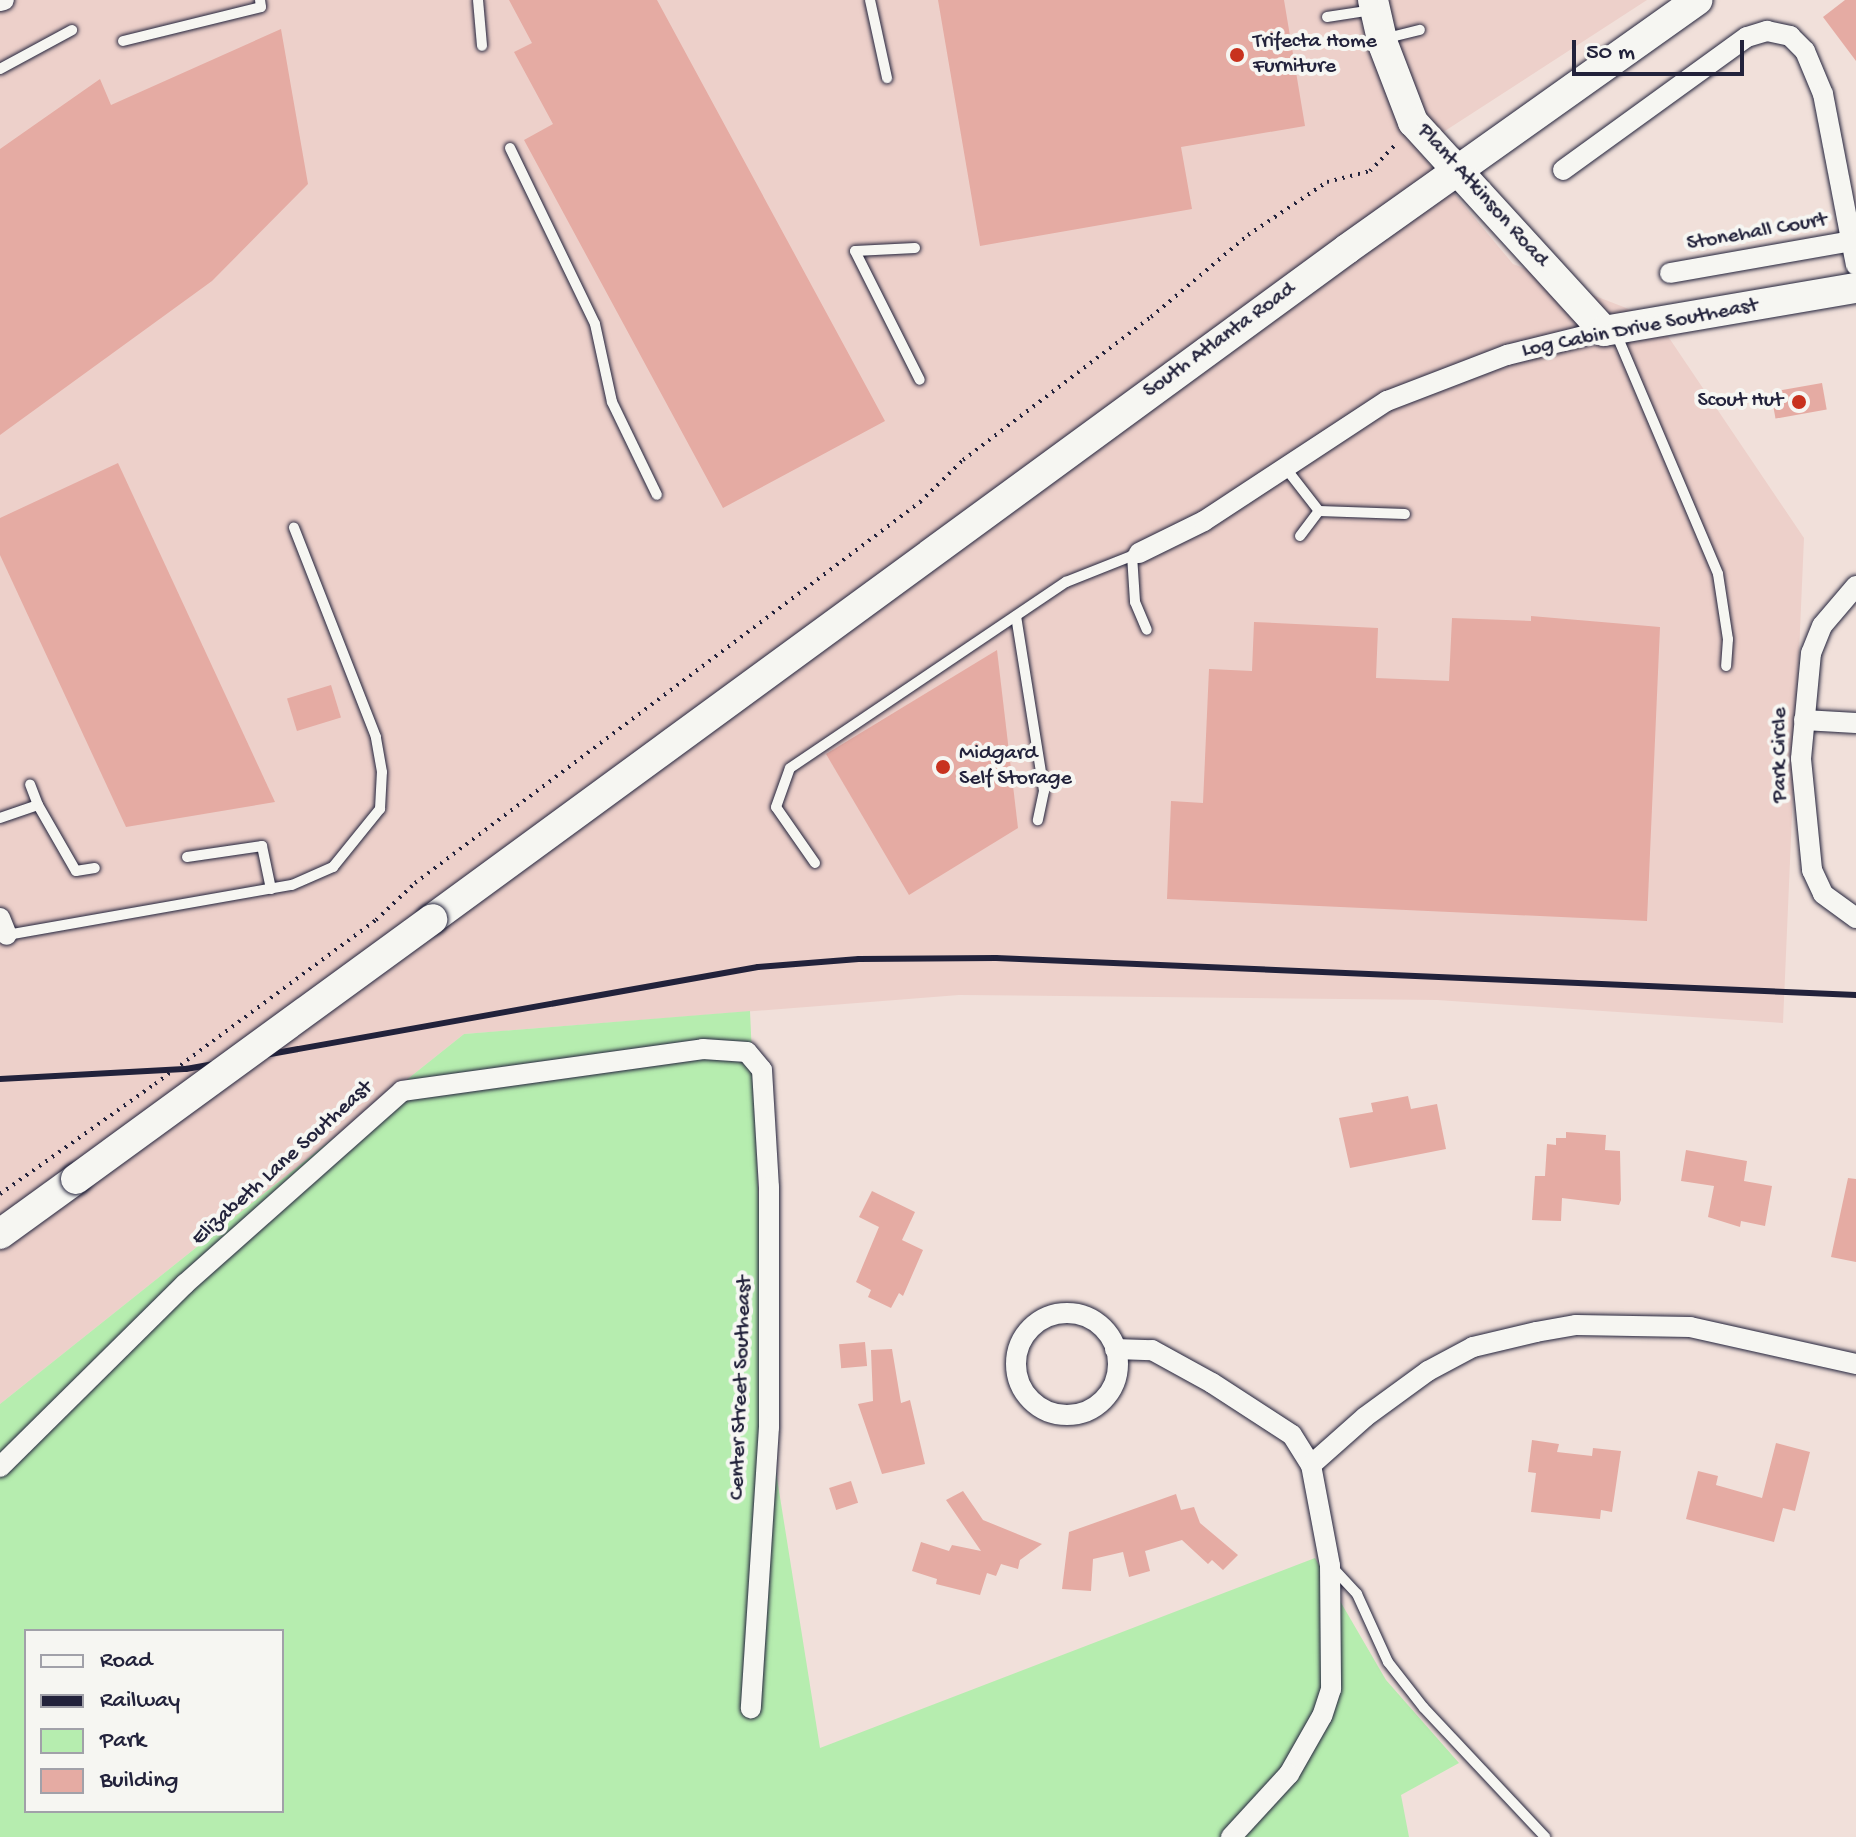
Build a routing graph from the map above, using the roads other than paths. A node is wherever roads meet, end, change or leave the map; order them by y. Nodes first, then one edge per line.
1 (260, 0) edge
2 (478, 0) edge
3 (870, 0) edge
4 (1698, 0) edge
5 (1374, 5) edge
6 (1327, 17) dead end
7 (72, 30) dead end
8 (1420, 30) dead end
9 (1382, 39) junction
10 (123, 41) dead end
11 (482, 46) dead end
12 (0, 69) edge
13 (887, 78) dead end
14 (510, 148) dead end
15 (1563, 170) dead end
16 (1458, 171) junction
17 (1851, 241) junction
18 (915, 248) dead end
19 (1856, 265) edge
20 (1670, 273) dead end
21 (1856, 288) edge
22 (1609, 330) junction
23 (920, 380) dead end
24 (1284, 466) junction
25 (657, 495) dead end
26 (1319, 511) junction
27 (1405, 514) dead end
28 (294, 528) dead end
29 (1300, 536) dead end
30 (1136, 554) junction
31 (1856, 586) edge
32 (1016, 616) junction
33 (1147, 630) dead end
34 (1726, 666) dead end
35 (1804, 720) junction
36 (1856, 723) edge
37 (30, 784) dead end
38 (38, 805) junction
39 (0, 818) edge
40 (1038, 820) dead end
41 (187, 857) dead end
42 (815, 863) dead end
43 (95, 868) dead end
44 (271, 889) junction
45 (1856, 918) edge
46 (2, 930) edge
47 (762, 1070) joint
48 (0, 1234) edge
49 (1115, 1349) junction
50 (1856, 1364) edge
51 (1311, 1465) junction
52 (0, 1467) edge
53 (1330, 1566) junction
54 (751, 1708) dead end
55 (1231, 1837) edge
56 (1545, 1837) edge

1 - 10 lane
2 - 11 lane
3 - 13 lane
4 - 16 main road, South Atlanta Road
5 - 6 lane
5 - 9 main road, Plant Atkinson Road
7 - 12 lane
8 - 9 lane
9 - 16 main road, Plant Atkinson Road
14 - 25 lane
15 - 17 street
16 - 22 main road, Plant Atkinson Road
16 - 48 main road, South Atlanta Road, bridge
17 - 19 street
17 - 20 street, Stonehall Court
18 - 23 lane
21 - 22 main road, Log Cabin Drive Southeast
22 - 24 street, Log Cabin Drive Southeast
22 - 34 lane
24 - 26 lane
24 - 30 street, Log Cabin Drive Southeast
26 - 27 lane
26 - 29 lane
28 - 44 lane
30 - 32 lane
30 - 33 lane
31 - 35 street, Park Circle
32 - 40 lane
32 - 42 lane
35 - 36 street
35 - 45 street, Park Circle
37 - 38 lane
38 - 39 lane
38 - 43 lane
41 - 44 lane
44 - 46 lane
47 - 52 street, Elizabeth Lane Southeast
47 - 54 street, Center Street Southeast
49 - 49 street
49 - 51 street
50 - 51 street
51 - 53 street
53 - 55 street
53 - 56 lane

